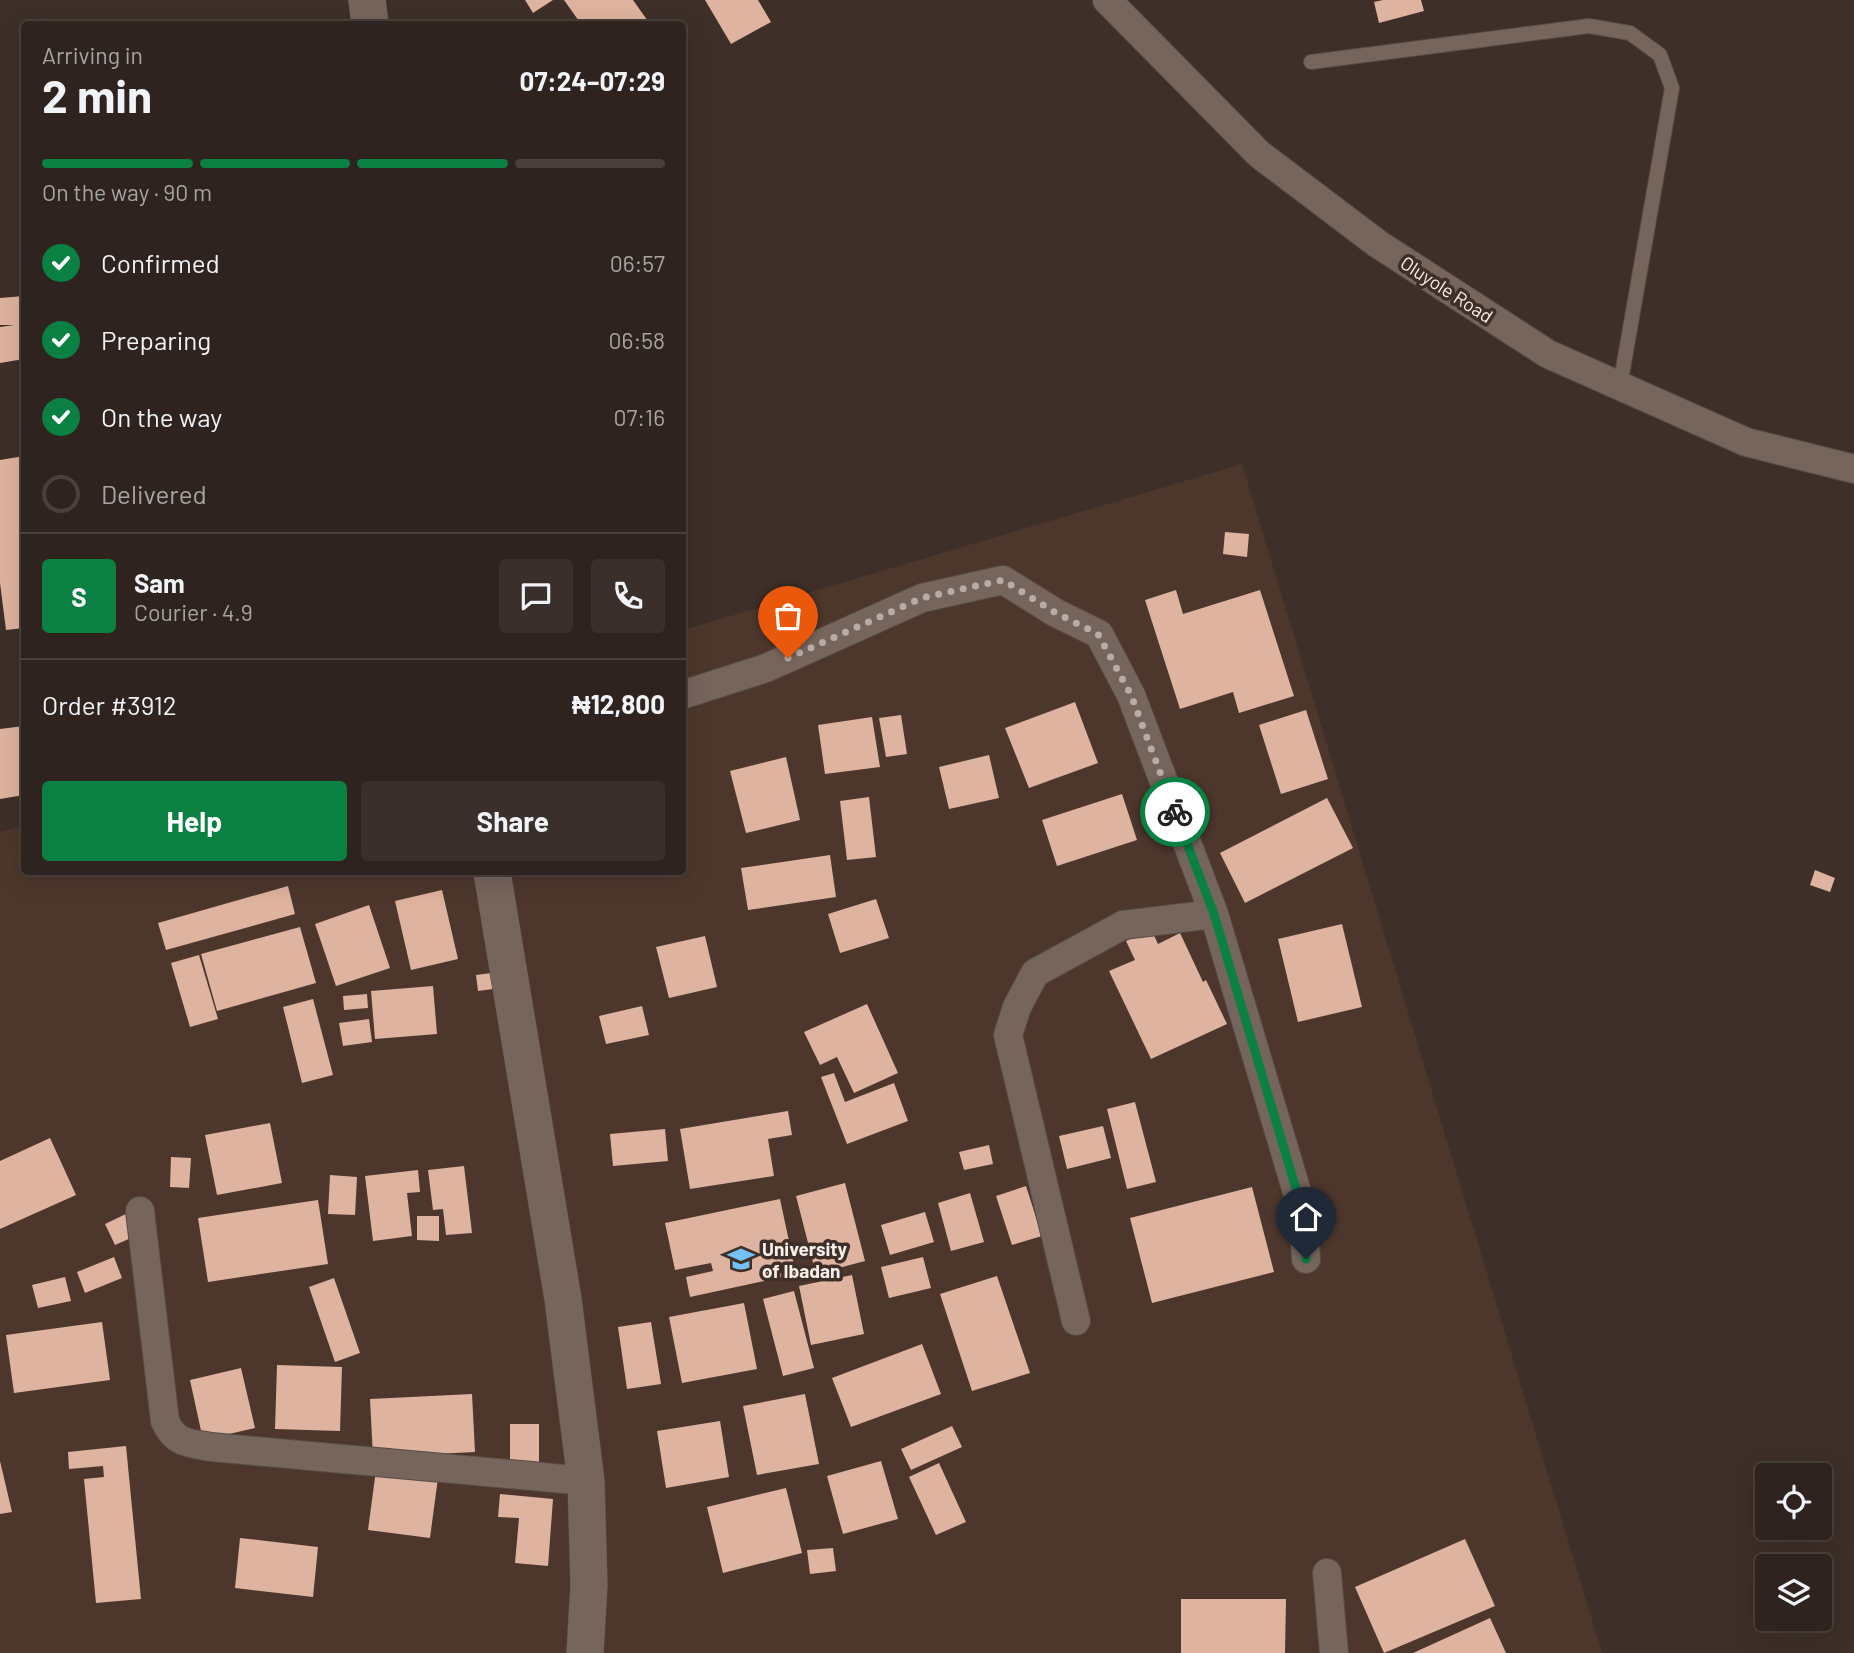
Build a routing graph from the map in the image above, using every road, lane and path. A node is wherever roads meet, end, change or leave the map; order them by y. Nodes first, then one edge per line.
1 (367, 0) edge
2 (1107, 0) edge
3 (370, 21) edge
4 (1311, 62) dead end
5 (1620, 386) junction
6 (1854, 469) edge
7 (686, 694) edge
8 (492, 875) edge
9 (1214, 914) junction
10 (140, 1211) dead end
11 (1306, 1259) dead end
12 (1076, 1321) dead end
13 (586, 1481) junction
14 (1326, 1573) dead end
15 (585, 1653) edge
16 (1334, 1653) edge

1 - 3 street
2 - 5 street, Oluyole Road
4 - 5 lane
5 - 6 street, Oluyole Road
7 - 9 street
8 - 13 street
9 - 11 street
9 - 12 street
10 - 13 street
13 - 15 street
14 - 16 street

